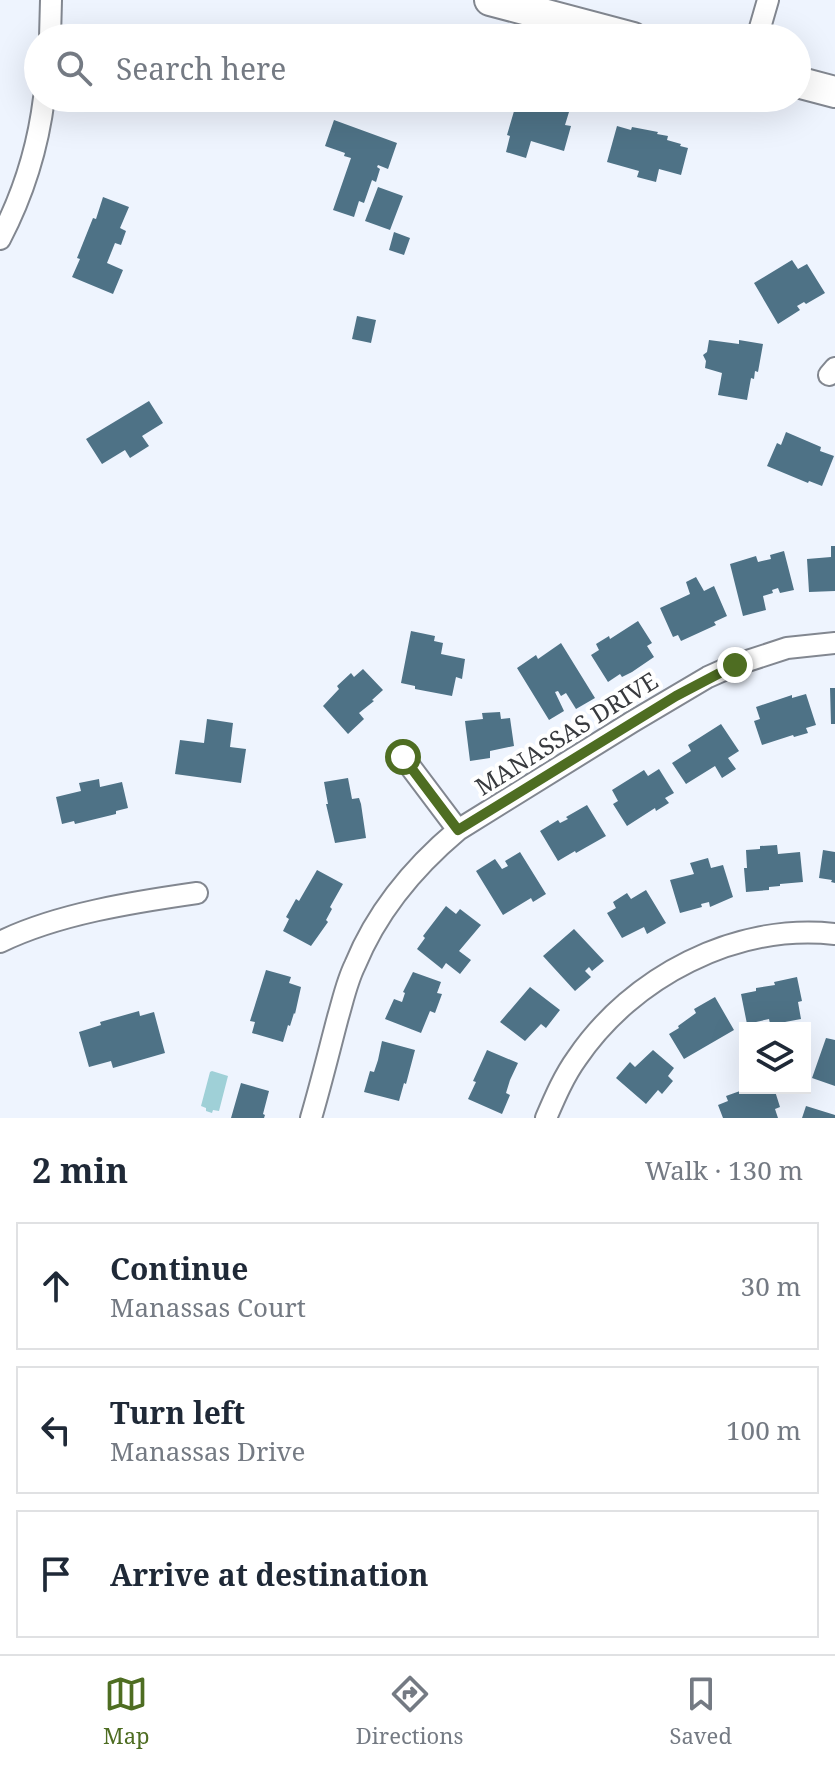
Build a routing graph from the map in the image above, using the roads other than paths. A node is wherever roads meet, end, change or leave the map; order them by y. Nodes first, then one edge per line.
1 (51, 0) edge
2 (490, 0) edge
3 (768, 0) edge
4 (50, 24) edge
5 (580, 24) edge
6 (761, 24) edge
7 (811, 86) edge
8 (835, 92) edge
9 (41, 112) edge
10 (0, 239) edge
11 (835, 643) edge
12 (403, 757) dead end
13 (458, 830) junction
14 (197, 893) dead end
15 (835, 934) edge
16 (0, 942) edge
17 (311, 1118) edge
18 (546, 1118) edge

1 - 4 street
2 - 5 main road
3 - 6 street
7 - 8 main road
9 - 10 street
11 - 13 street, MANASSAS DRIVE
12 - 13 street
13 - 17 street, MANASSAS DRIVE
14 - 16 street
15 - 18 street

